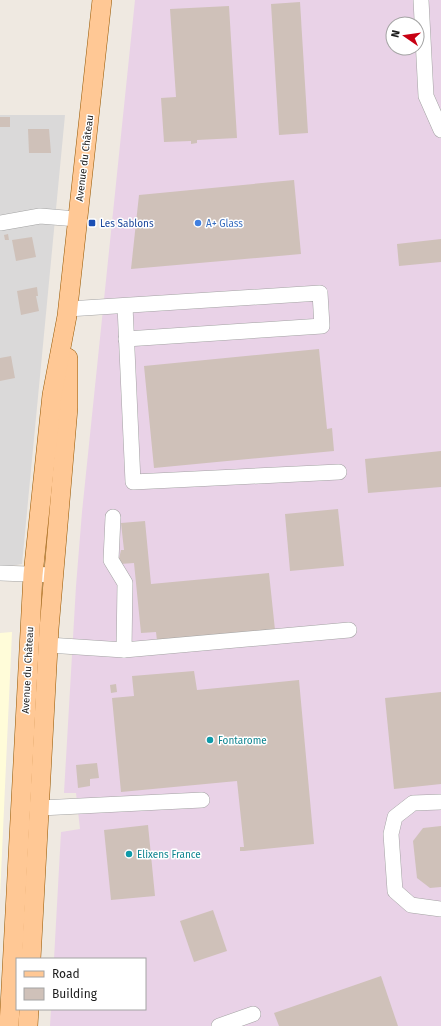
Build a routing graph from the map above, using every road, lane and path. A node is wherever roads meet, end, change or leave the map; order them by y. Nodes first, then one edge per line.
1 (102, 0) edge
2 (421, 0) edge
3 (441, 130) edge
4 (77, 219) junction
5 (0, 223) edge
6 (124, 306) junction
7 (68, 313) junction
8 (126, 339) junction
9 (339, 472) dead end
10 (113, 517) dead end
11 (0, 573) edge
12 (33, 574) junction
13 (53, 575) junction
14 (349, 630) dead end
15 (48, 645) junction
16 (124, 650) junction
17 (202, 800) dead end
18 (441, 802) edge
19 (40, 808) junction
20 (441, 908) edge
21 (31, 958) edge
22 (29, 1010) edge
23 (253, 1014) dead end
24 (9, 1026) edge
25 (28, 1026) edge
26 (219, 1026) edge

1 - 4 main road, Avenue du Château
2 - 3 street
4 - 5 street
4 - 7 main road, Avenue du Château
6 - 7 street
6 - 8 street
6 - 8 street
7 - 12 main road, Avenue du Château
7 - 13 main road, Avenue du Château
8 - 9 street
10 - 16 street
11 - 12 street
12 - 13 street
12 - 24 main road, Avenue du Château
13 - 15 main road, Avenue du Château
14 - 16 street
15 - 16 street
15 - 19 main road, Avenue du Château
17 - 19 street
18 - 20 street
19 - 21 main road, Avenue du Château
22 - 25 main road
23 - 26 street

